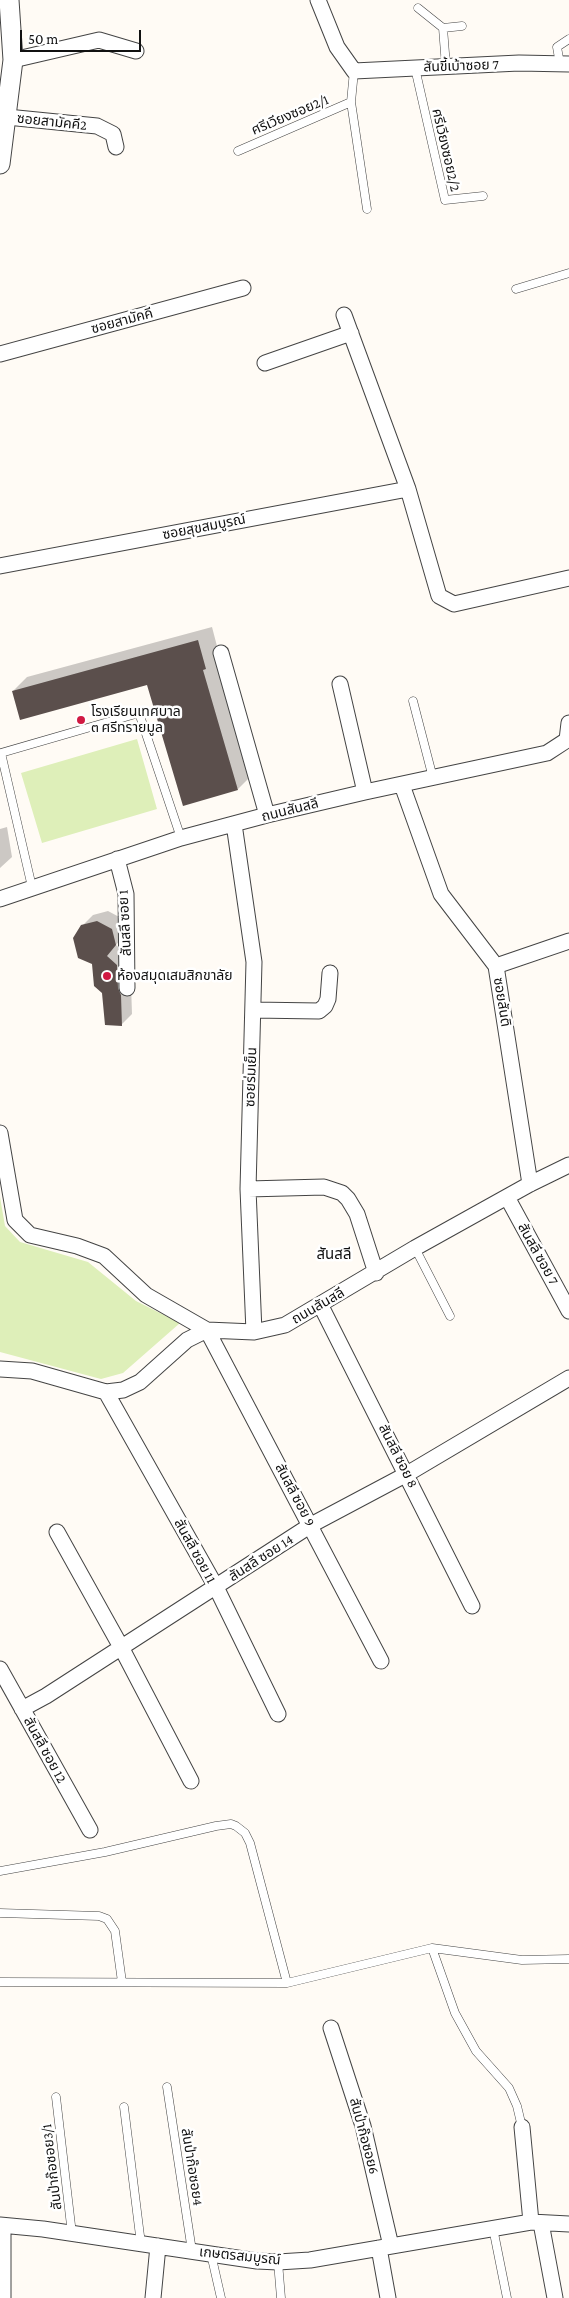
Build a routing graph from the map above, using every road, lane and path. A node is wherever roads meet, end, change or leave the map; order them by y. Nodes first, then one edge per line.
1 (8, 0) edge
2 (318, 0) edge
3 (418, 8) dead end
4 (462, 26) dead end
5 (443, 28) junction
6 (569, 39) edge
7 (136, 51) dead end
8 (13, 60) junction
9 (564, 64) edge
10 (446, 66) junction
11 (415, 68) junction
12 (354, 70) junction
13 (351, 102) junction
14 (7, 117) junction
15 (116, 147) dead end
16 (238, 151) dead end
17 (0, 164) edge
18 (483, 196) dead end
19 (367, 209) dead end
20 (569, 273) edge
21 (243, 288) dead end
22 (516, 289) dead end
23 (344, 314) dead end
24 (351, 333) junction
25 (0, 354) edge
26 (265, 362) dead end
27 (408, 489) junction
28 (0, 566) edge
29 (569, 578) edge
30 (221, 653) dead end
31 (340, 684) dead end
32 (414, 700) dead end
33 (569, 723) edge
34 (433, 778) junction
35 (402, 785) junction
36 (365, 792) junction
37 (267, 815) junction
38 (234, 824) junction
39 (181, 838) junction
40 (117, 859) junction
41 (32, 887) junction
42 (0, 899) edge
43 (569, 941) edge
44 (496, 966) junction
45 (330, 973) dead end
46 (127, 988) dead end
47 (253, 1010) junction
48 (1, 1134) edge
49 (569, 1165) edge
50 (530, 1184) junction
51 (248, 1189) junction
52 (507, 1197) junction
53 (415, 1248) junction
54 (376, 1272) junction
55 (321, 1306) junction
56 (569, 1310) edge
57 (450, 1316) dead end
58 (207, 1330) junction
59 (254, 1332) junction
60 (0, 1369) edge
61 (569, 1378) edge
62 (106, 1392) junction
63 (407, 1474) junction
64 (311, 1525) junction
65 (57, 1532) dead end
66 (216, 1587) junction
67 (472, 1606) dead end
68 (121, 1647) junction
69 (381, 1661) dead end
70 (0, 1669) edge
71 (22, 1709) junction
72 (278, 1714) dead end
73 (191, 1781) dead end
74 (90, 1830) dead end
75 (0, 1871) edge
76 (0, 1913) edge
77 (432, 1948) junction
78 (569, 1959) edge
79 (0, 1982) edge
80 (122, 1982) junction
81 (287, 1983) junction
82 (331, 2028) dead end
83 (167, 2088) dead end
84 (56, 2097) dead end
85 (124, 2107) dead end
86 (522, 2127) joint
87 (536, 2222) junction
88 (569, 2224) edge
89 (2, 2226) edge
90 (493, 2228) junction
91 (72, 2234) junction
92 (141, 2244) junction
93 (158, 2246) junction
94 (385, 2247) junction
95 (192, 2251) junction
96 (211, 2253) junction
97 (278, 2262) junction
98 (3, 2298) edge
99 (153, 2298) edge
100 (221, 2298) edge
101 (281, 2298) edge
102 (388, 2298) edge
103 (506, 2298) edge
104 (555, 2298) edge

1 - 8 street
2 - 12 street
3 - 5 lane
4 - 5 lane
5 - 10 lane
6 - 9 lane
7 - 8 street
8 - 14 street
9 - 10 street, สันขี้เบ้าซอย 7
10 - 11 street, สันขี้เบ้าซอย 7
11 - 12 street, สันขี้เบ้าซอย 7
11 - 18 lane, ศรีเวียงซอย2/2
12 - 13 lane
13 - 16 lane, ศรีเวียงซอย2/1
13 - 19 lane
14 - 15 street, ซอยสามัคคี2
14 - 17 street
20 - 22 lane
21 - 25 street, ซอยสามัคคี
23 - 24 street
24 - 26 street
24 - 27 street
27 - 28 street, ซอยสุขสมบูรณ์
27 - 29 street
30 - 37 street
31 - 36 street
32 - 34 lane
33 - 34 street, ถนนสันสลี
34 - 35 street, ถนนสันสลี
35 - 36 street, ถนนสันสลี
35 - 44 street, ซอยสันติ
36 - 37 street, ถนนสันสลี
37 - 38 street, ถนนสันสลี
38 - 39 street, ถนนสันสลี
38 - 47 street, ซอยร่มเย็น
39 - 40 street, ถนนสันสลี
39 - 41 lane
40 - 41 street, ถนนสันสลี
40 - 46 street, สันสลี ซอย 1
41 - 42 street, ถนนสันสลี
43 - 44 street
44 - 50 street, ซอยสันติ
45 - 47 street
47 - 51 street, ซอยร่มเย็น
48 - 58 street
49 - 50 street, ถนนสันสลี
50 - 52 street, ถนนสันสลี
51 - 54 street
51 - 59 street, ซอยร่มเย็น
52 - 53 street, ถนนสันสลี
52 - 56 street, สันสลี ซอย 7
53 - 54 street, ถนนสันสลี
53 - 57 lane
54 - 55 street, ถนนสันสลี
55 - 59 street, ถนนสันสลี
55 - 63 street, สันสลี ซอย 8
58 - 59 street, ถนนสันสลี
58 - 62 street
58 - 64 street, สันสลี ซอย 9
60 - 62 street
61 - 63 street, สันสลี ซอย 14
62 - 66 street, สันสลี ซอย 11
63 - 64 street, สันสลี ซอย 14
63 - 67 street, สันสลี ซอย 8
64 - 66 street, สันสลี ซอย 14
64 - 69 street, สันสลี ซอย 9
65 - 68 street
66 - 68 street, สันสลี ซอย 14
66 - 72 street, สันสลี ซอย 11
68 - 71 street, สันสลี ซอย 14
68 - 73 street
70 - 71 street, สันสลี ซอย 12
71 - 74 street, สันสลี ซอย 12
75 - 81 lane
76 - 80 lane
77 - 78 lane
77 - 81 lane
77 - 86 lane
79 - 80 lane
80 - 81 lane
82 - 94 street, สันป่าก๊อซอย6
83 - 95 lane, สันป่าก๊อซอย4
84 - 91 lane, สันป่าก๊อซอย3/1
85 - 92 lane
86 - 87 street
87 - 88 street, เกษตรสมบูรณ์
87 - 90 street, เกษตรสมบูรณ์
87 - 104 street
89 - 91 street, เกษตรสมบูรณ์
89 - 98 street
90 - 94 street, เกษตรสมบูรณ์
90 - 103 lane
91 - 92 street, เกษตรสมบูรณ์
92 - 93 street, เกษตรสมบูรณ์
93 - 95 street, เกษตรสมบูรณ์
93 - 99 street
94 - 97 street, เกษตรสมบูรณ์
94 - 102 street, สันป่าก๊อซอย6
95 - 96 street, เกษตรสมบูรณ์
96 - 97 street, เกษตรสมบูรณ์
96 - 100 lane
97 - 101 lane

